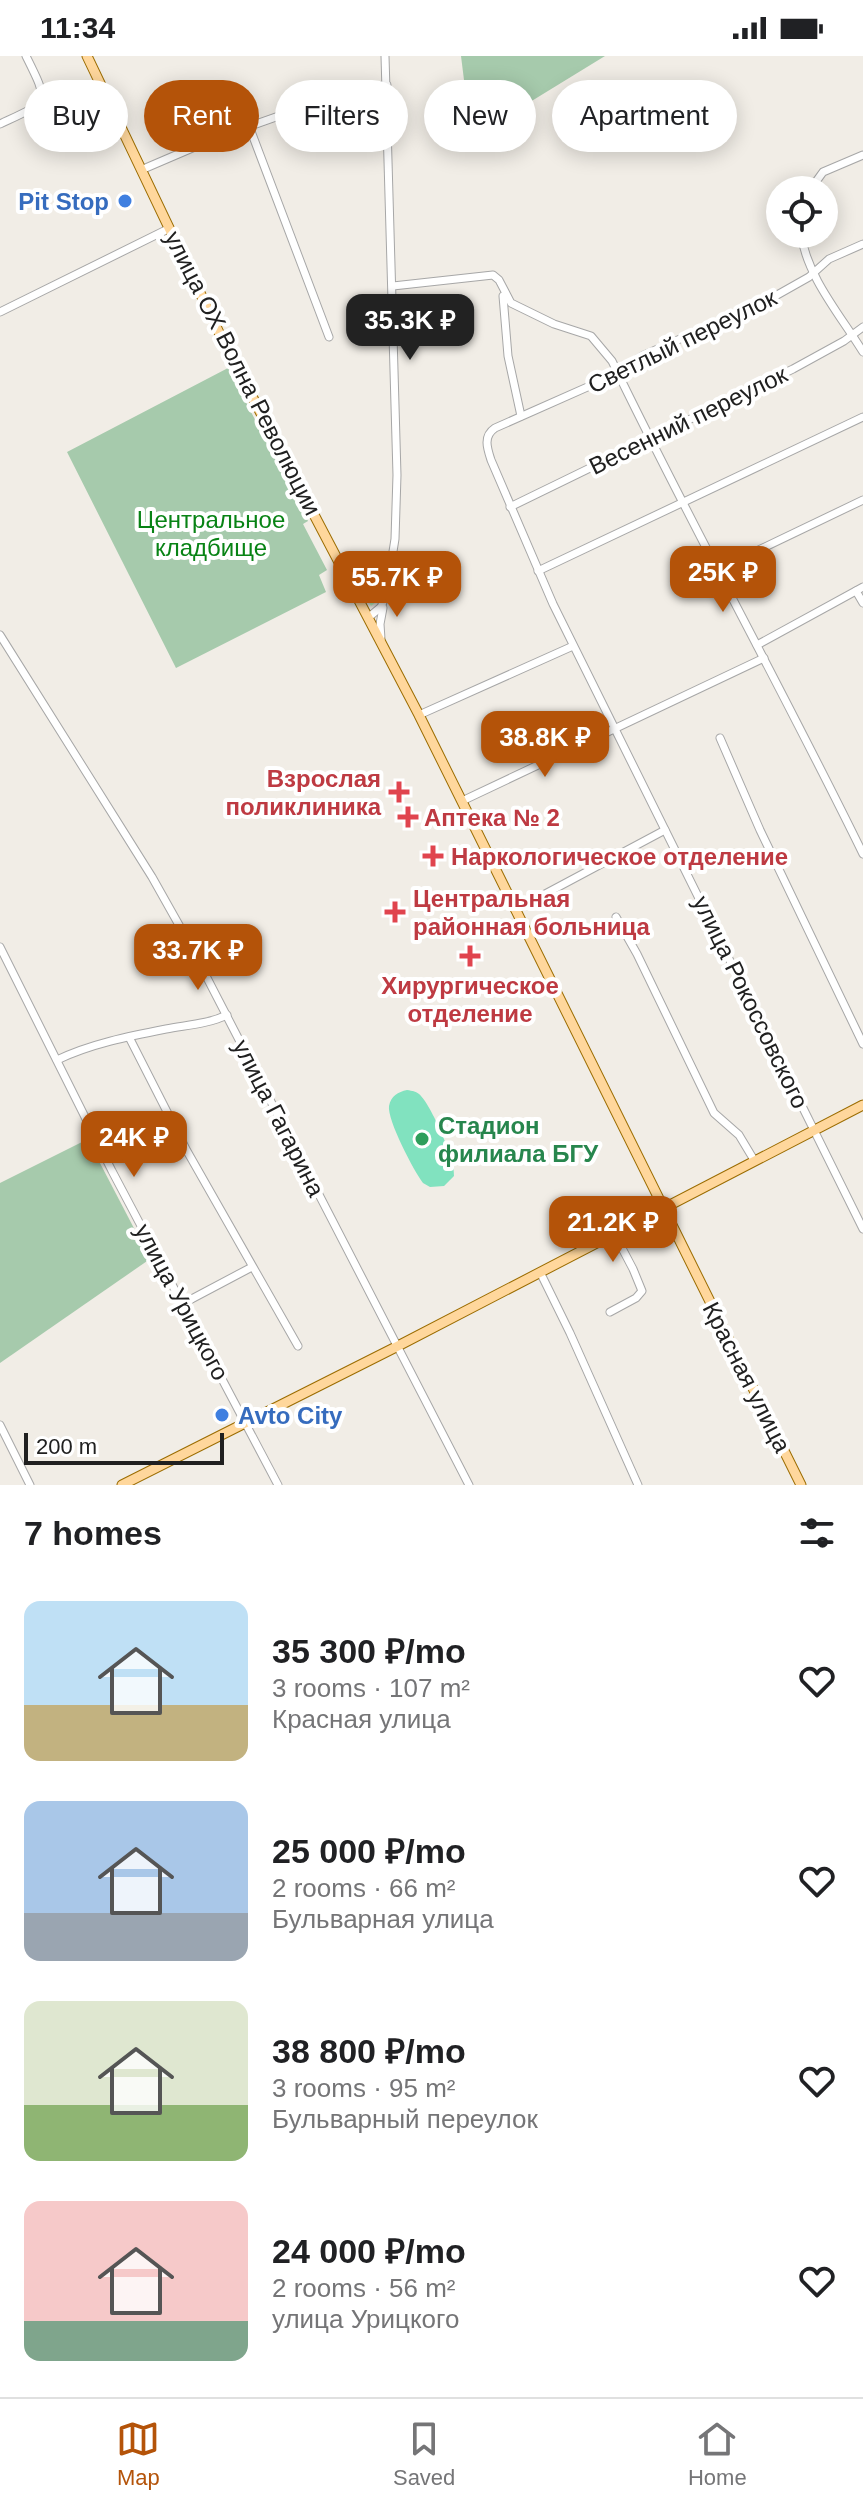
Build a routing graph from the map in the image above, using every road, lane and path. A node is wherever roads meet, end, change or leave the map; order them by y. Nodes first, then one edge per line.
1 (26, 56) edge
2 (87, 56) edge
3 (385, 56) edge
4 (387, 80) edge
5 (0, 124) edge
6 (182, 152) edge
7 (259, 152) edge
8 (389, 152) edge
9 (863, 155) edge
10 (141, 170) junction
11 (820, 176) edge
12 (168, 229) junction
13 (863, 244) edge
14 (804, 248) edge
15 (815, 273) junction
16 (393, 286) junction
17 (502, 290) junction
18 (0, 312) edge
19 (863, 327) edge
20 (852, 335) junction
21 (329, 337) dead end
22 (863, 352) edge
23 (617, 372) junction
24 (521, 416) junction
25 (863, 417) edge
26 (495, 428) joint
27 (650, 439) junction
28 (863, 500) edge
29 (683, 503) junction
30 (510, 507) junction
31 (717, 570) junction
32 (538, 571) junction
33 (860, 589) edge
34 (386, 595) junction
35 (863, 603) edge
36 (369, 617) junction
37 (0, 635) edge
38 (382, 641) junction
39 (757, 645) junction
40 (573, 646) junction
41 (764, 658) junction
42 (419, 715) junction
43 (614, 728) junction
44 (720, 738) dead end
45 (462, 801) junction
46 (665, 830) junction
47 (863, 854) edge
48 (515, 910) junction
49 (616, 917) dead end
50 (0, 947) edge
51 (4, 962) edge
52 (227, 1015) junction
53 (129, 1037) junction
54 (863, 1044) edge
55 (57, 1060) junction
56 (863, 1105) edge
57 (813, 1130) junction
58 (754, 1160) junction
59 (662, 1208) junction
60 (863, 1229) edge
61 (614, 1233) junction
62 (252, 1267) junction
63 (540, 1272) junction
64 (184, 1303) junction
65 (610, 1312) dead end
66 (298, 1346) dead end
67 (396, 1347) junction
68 (247, 1424) junction
69 (0, 1425) edge
70 (30, 1485) edge
71 (122, 1485) edge
72 (278, 1485) edge
73 (469, 1485) edge
74 (638, 1485) edge
75 (801, 1485) edge

1 - 5 street
2 - 10 main road, улица ОХ Волна Революции
3 - 4 street
6 - 10 street
7 - 21 street
8 - 16 street
9 - 11 street
10 - 12 main road, улица ОХ Волна Революции
12 - 18 street
12 - 36 main road, улица ОХ Волна Революции
13 - 15 street, Светлый переулок
14 - 15 street
15 - 20 street
15 - 23 street, Светлый переулок
16 - 17 street
16 - 34 street
17 - 23 street
17 - 24 street
19 - 20 street, Весенний переулок
20 - 22 street
20 - 27 street, Весенний переулок
23 - 24 street, Светлый переулок
23 - 27 street
24 - 26 street, Светлый переулок
25 - 29 street
26 - 30 street, улица Рокоссовского
27 - 29 street
27 - 30 street, Весенний переулок
28 - 31 street
29 - 31 street
29 - 32 street
30 - 32 street, улица Рокоссовского
31 - 39 street
32 - 40 street, улица Рокоссовского
33 - 35 street
33 - 39 street
34 - 36 street
34 - 38 street
36 - 38 main road, Красная улица
37 - 52 street, улица Гагарина
38 - 42 main road, Красная улица
39 - 41 street
40 - 42 street
40 - 43 street, улица Рокоссовского
41 - 43 street
41 - 47 street
42 - 45 main road, Красная улица
43 - 45 street
43 - 46 street, улица Рокоссовского
44 - 54 street
45 - 48 main road, Красная улица
46 - 48 street
46 - 57 street, улица Рокоссовского
48 - 59 main road, Красная улица
49 - 58 street
50 - 51 street, улица Урицкого
51 - 55 street, улица Урицкого
52 - 53 street
52 - 67 street, улица Гагарина
53 - 55 street
53 - 62 street
55 - 64 street, улица Урицкого
56 - 57 main road
57 - 58 main road
57 - 60 street, улица Рокоссовского
58 - 59 main road
59 - 61 main road
59 - 75 main road, Красная улица
61 - 63 main road
61 - 65 street
62 - 64 street
62 - 66 street
63 - 67 main road
63 - 74 street
64 - 68 street, улица Урицкого
67 - 68 main road
67 - 73 street, улица Гагарина
68 - 71 main road
68 - 72 street, улица Урицкого
69 - 70 street

